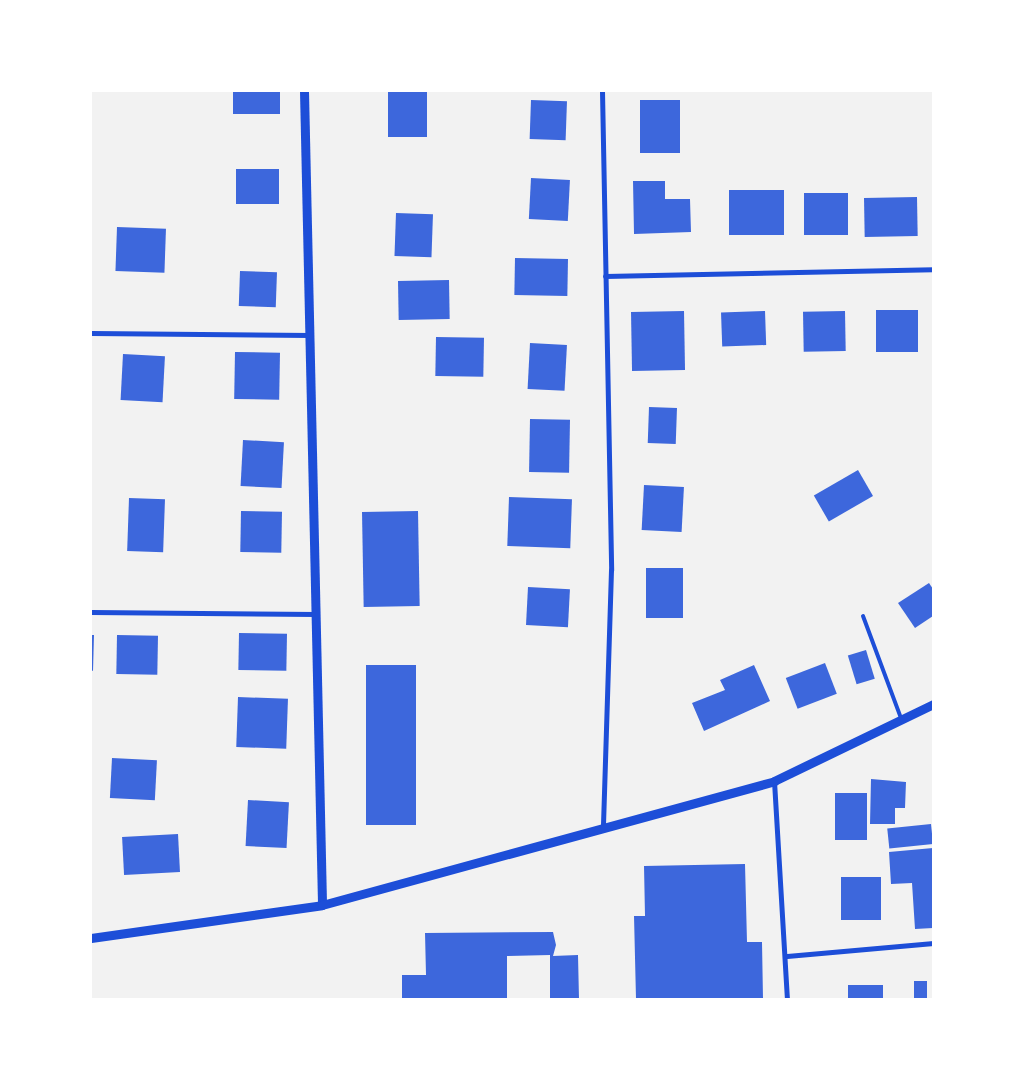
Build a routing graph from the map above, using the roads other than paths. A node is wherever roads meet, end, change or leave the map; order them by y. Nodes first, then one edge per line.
1 (304, 91) edge
2 (602, 91) edge
3 (933, 269) edge
4 (605, 276) junction
5 (91, 333) edge
6 (310, 335) junction
7 (91, 612) edge
8 (316, 614) junction
9 (863, 616) dead end
10 (933, 704) edge
11 (902, 720) junction
12 (774, 781) junction
13 (603, 827) junction
14 (322, 905) junction
15 (91, 938) edge
16 (933, 943) edge
17 (787, 956) junction
18 (787, 999) edge

1 - 6 street
2 - 4 street
3 - 4 street
4 - 13 street
5 - 6 street
6 - 8 street
7 - 8 street
8 - 14 street
9 - 11 lane
10 - 11 street
11 - 12 street
12 - 13 street
12 - 17 street
13 - 14 street
14 - 15 street
16 - 17 street
17 - 18 street

